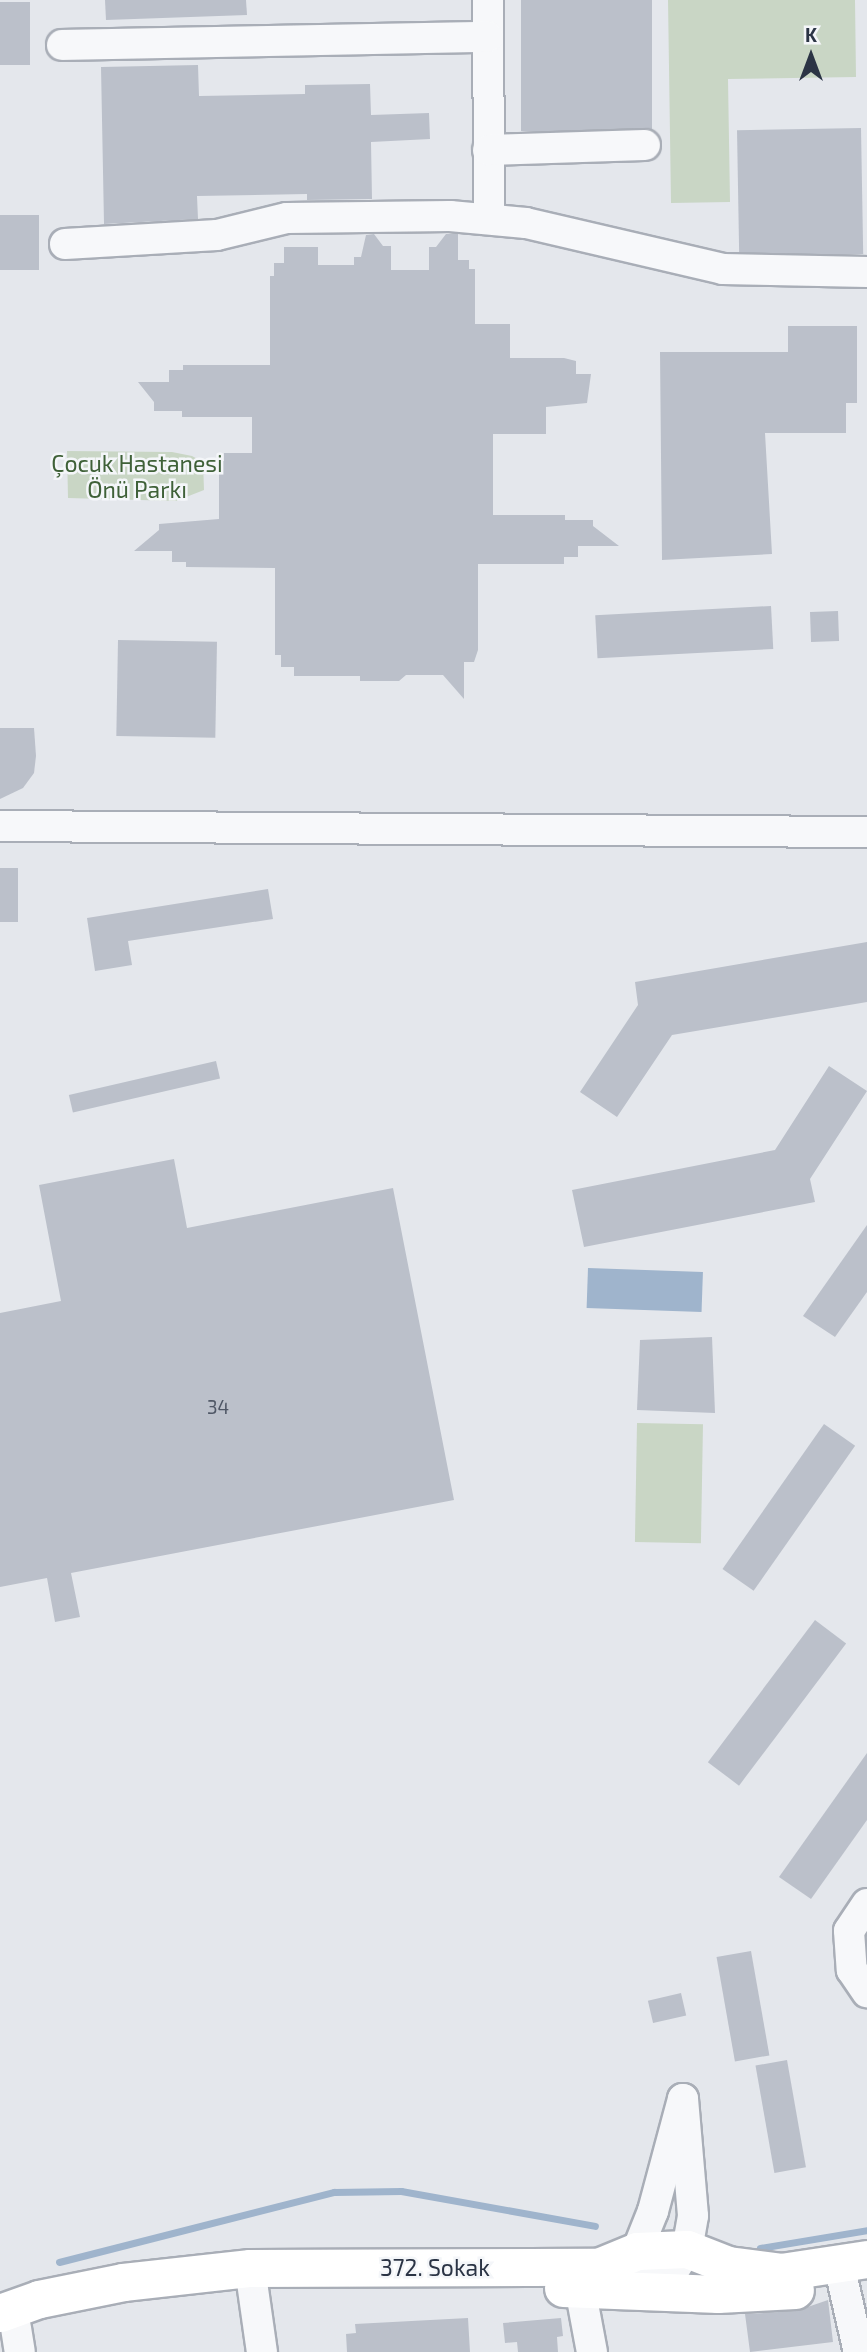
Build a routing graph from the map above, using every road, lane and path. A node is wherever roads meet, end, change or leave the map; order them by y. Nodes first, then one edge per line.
1 (488, 0) edge
2 (488, 37) junction
3 (62, 45) dead end
4 (645, 145) dead end
5 (488, 150) junction
6 (489, 218) junction
7 (65, 244) dead end
8 (867, 272) edge
9 (0, 826) edge
10 (867, 832) edge
11 (867, 1904) edge
12 (867, 1992) edge
13 (687, 2249) junction
14 (637, 2250) junction
15 (854, 2272) edge
16 (252, 2278) junction
17 (580, 2288) junction
18 (661, 2291) junction
19 (9, 2332) edge
20 (262, 2352) edge
21 (592, 2352) edge
22 (859, 2352) edge

1 - 2 street
2 - 3 street
2 - 5 street
4 - 5 street
5 - 6 street
6 - 7 street
6 - 8 street
9 - 10 street
11 - 12 street
13 - 14 main road, 372. Sokak
13 - 14 street
13 - 15 main road, 372. Sokak
13 - 18 street
14 - 16 main road, 372. Sokak
14 - 18 street
15 - 18 main road, 372. Sokak
15 - 22 street
16 - 17 main road, 372. Sokak
16 - 19 main road, 372. Sokak
16 - 20 street
17 - 18 main road, 372. Sokak
17 - 21 street

